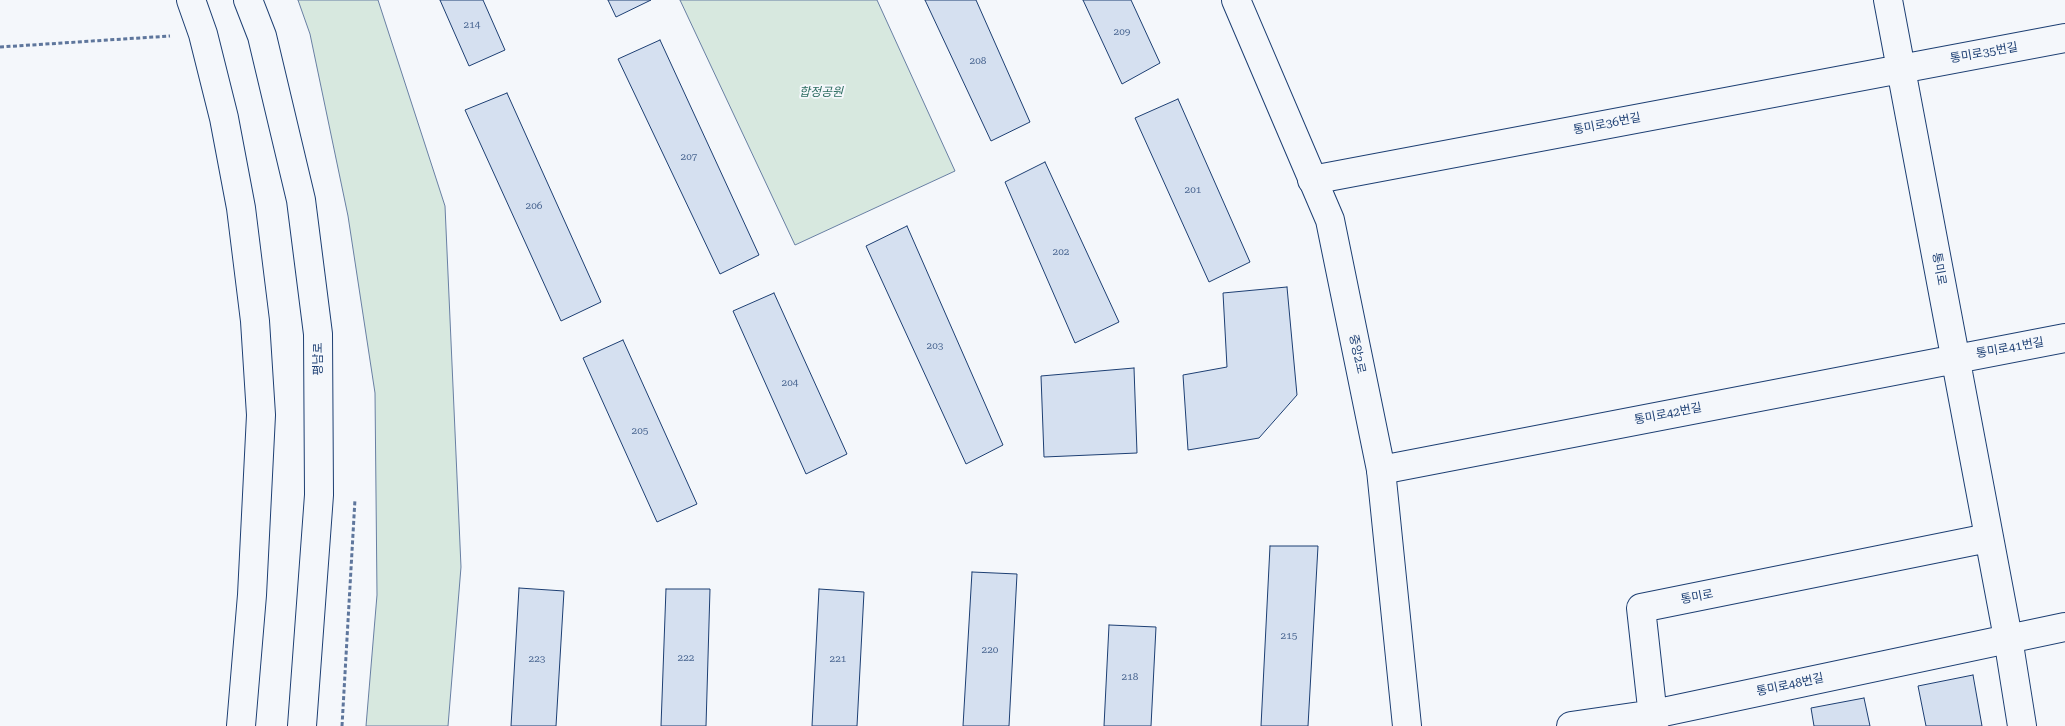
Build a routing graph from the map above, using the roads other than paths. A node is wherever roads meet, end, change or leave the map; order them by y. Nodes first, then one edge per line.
1 (191, 0) edge
2 (248, 0) edge
3 (1236, 0) edge
4 (1888, 0) edge
5 (2065, 38) edge
6 (1902, 68) junction
7 (1312, 180) junction
8 (2065, 338) edge
9 (1955, 358) junction
10 (1381, 470) junction
11 (1988, 538) junction
12 (2065, 627) edge
13 (2008, 638) junction
14 (1654, 720) edge
15 (241, 726) edge
16 (302, 726) edge
17 (1406, 726) edge
18 (1571, 726) edge
19 (2022, 726) edge

1 - 15 street
2 - 16 street, 평남로
3 - 7 street, 중앙2로
4 - 6 street, 통미로
5 - 6 street, 통미로35번길
6 - 7 street, 통미로36번길
6 - 9 street, 통미로
7 - 10 street, 중앙2로
8 - 9 street, 통미로41번길
9 - 10 street, 통미로42번길
9 - 11 street, 통미로
10 - 17 street, 중앙2로
11 - 13 street, 통미로
11 - 14 street, 통미로
12 - 13 street, 통미로48번길
13 - 14 street, 통미로48번길
13 - 19 street, 통미로
14 - 18 street, 통미로48번길

